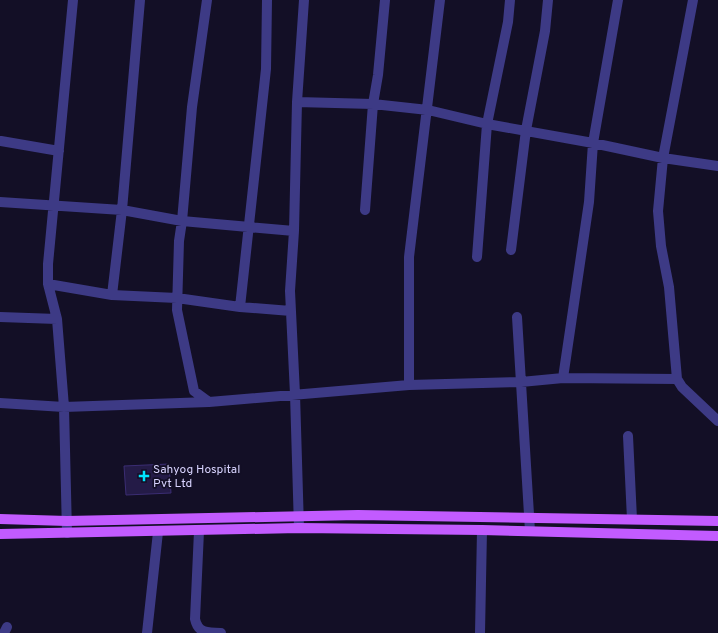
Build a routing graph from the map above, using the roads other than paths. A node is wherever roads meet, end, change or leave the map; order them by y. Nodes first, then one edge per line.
1 (73, 0) edge
2 (140, 0) edge
3 (206, 0) edge
4 (267, 0) edge
5 (304, 0) edge
6 (385, 0) edge
7 (440, 0) edge
8 (510, 0) edge
9 (548, 0) edge
10 (618, 0) edge
11 (693, 0) edge
12 (297, 102) junction
13 (372, 104) junction
14 (428, 110) junction
15 (487, 124) junction
16 (526, 130) junction
17 (1, 141) edge
18 (593, 142) junction
19 (59, 151) junction
20 (663, 158) junction
21 (718, 166) edge
22 (0, 202) edge
23 (52, 206) junction
24 (122, 210) junction
25 (365, 210) dead end
26 (182, 221) junction
27 (248, 227) junction
28 (294, 231) junction
29 (511, 250) dead end
30 (477, 257) dead end
31 (48, 284) junction
32 (112, 295) junction
33 (177, 298) junction
34 (240, 308) junction
35 (291, 312) junction
36 (0, 317) edge
37 (517, 317) dead end
38 (57, 319) junction
39 (563, 378) junction
40 (677, 379) junction
41 (521, 382) junction
42 (409, 385) junction
43 (295, 394) junction
44 (209, 402) junction
45 (0, 403) edge
46 (64, 407) junction
47 (718, 421) edge
48 (628, 436) dead end
49 (299, 515) junction
50 (530, 517) junction
51 (0, 519) edge
52 (632, 519) junction
53 (67, 521) junction
54 (718, 521) edge
55 (299, 528) junction
56 (482, 530) junction
57 (199, 531) junction
58 (530, 531) junction
59 (158, 532) junction
60 (0, 534) edge
61 (67, 534) junction
62 (718, 536) edge
63 (147, 633) edge
64 (221, 633) edge
65 (480, 633) edge

1 - 19 street
2 - 24 street
3 - 26 street
4 - 27 street
5 - 12 street
6 - 13 street
7 - 14 street
8 - 15 street
9 - 16 street
10 - 18 street
11 - 20 street
12 - 13 street
12 - 28 street
13 - 14 street
13 - 25 street
14 - 15 street
14 - 42 street
15 - 16 street
15 - 30 street
16 - 18 street
16 - 29 street
17 - 19 street
18 - 20 street
18 - 39 street
19 - 23 street
20 - 21 street
20 - 40 street
22 - 23 street
23 - 24 street
23 - 31 street
24 - 26 street
24 - 32 street
26 - 27 street
26 - 33 street
27 - 28 street
27 - 34 street
28 - 35 street
31 - 32 street
31 - 38 street
32 - 33 street
33 - 34 street
33 - 44 street
34 - 35 street
35 - 43 street
36 - 38 street
37 - 41 street
38 - 46 street
39 - 40 street
39 - 41 street
40 - 47 street
41 - 42 street
41 - 50 street
42 - 43 street
43 - 44 street
43 - 49 street
44 - 46 street
45 - 46 street
46 - 53 street
48 - 52 street
49 - 50 main road
49 - 53 main road
49 - 55 street
50 - 52 main road
50 - 58 street
51 - 53 main road
52 - 54 main road
53 - 61 street
55 - 56 main road
55 - 57 main road
56 - 58 main road
56 - 65 street
57 - 59 main road
57 - 64 street
58 - 62 main road
59 - 61 main road
59 - 63 street
60 - 61 main road

